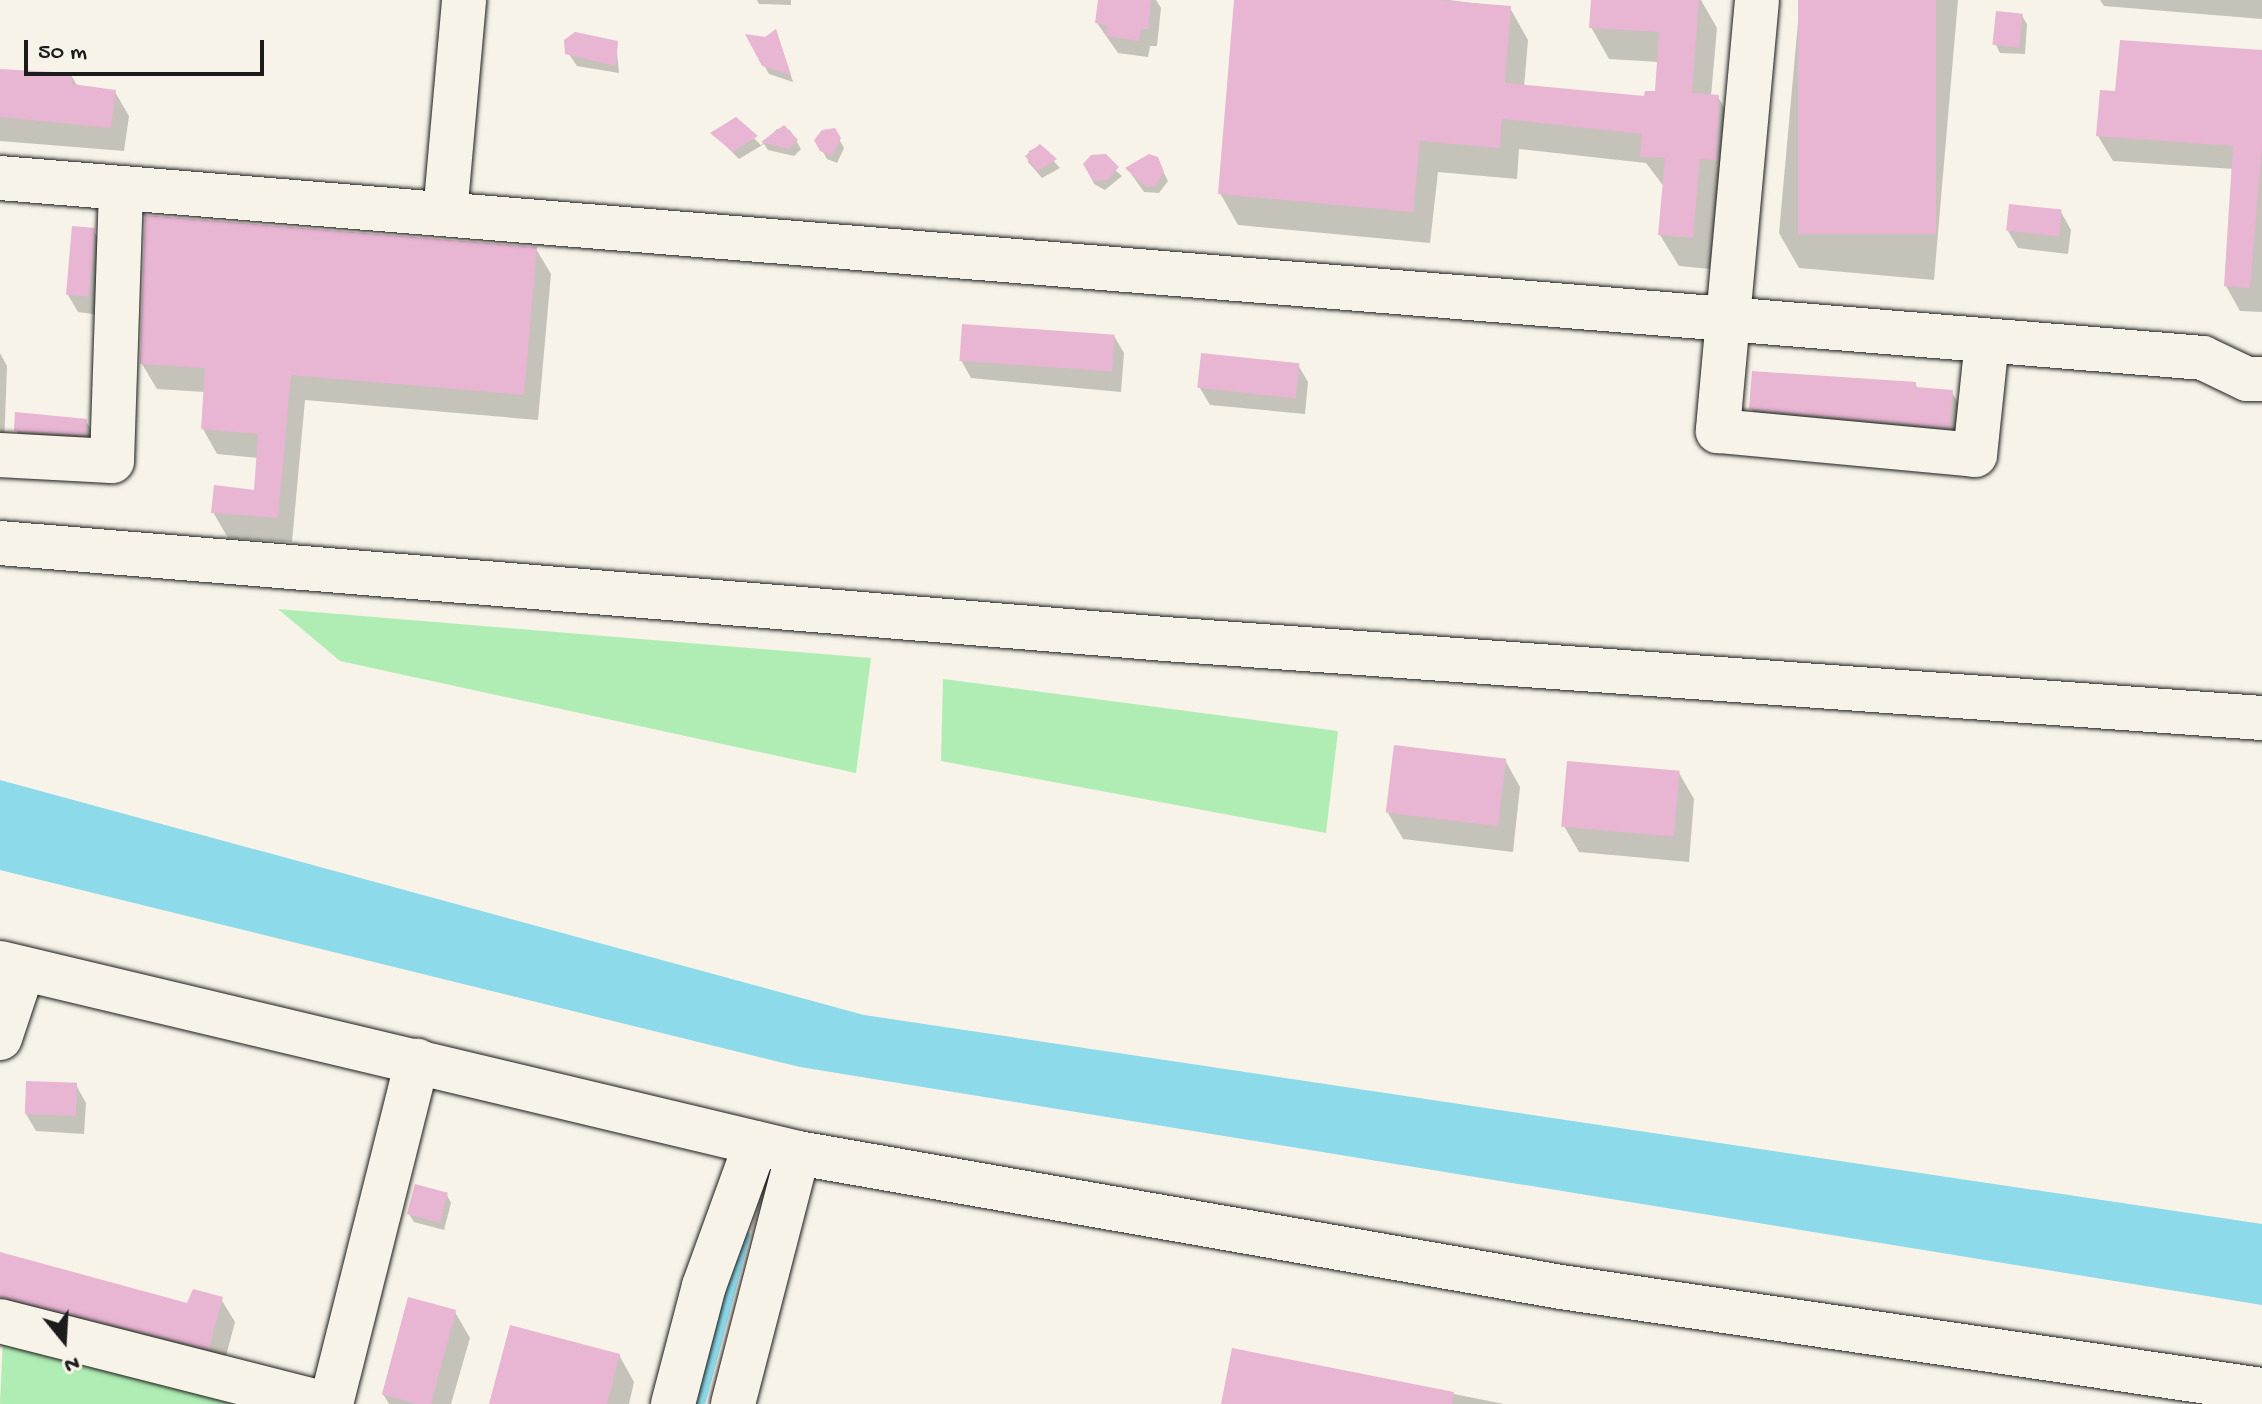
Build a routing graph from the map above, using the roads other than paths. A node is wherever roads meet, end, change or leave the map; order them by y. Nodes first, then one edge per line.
1 (464, 0) edge
2 (1757, 0) edge
3 (0, 178) edge
4 (121, 188) junction
5 (445, 214) junction
6 (1726, 319) junction
7 (1987, 341) junction
8 (2262, 379) edge
9 (0, 455) edge
10 (0, 543) edge
11 (2262, 718) edge
12 (12, 966) edge
13 (0, 1038) edge
14 (417, 1061) junction
15 (756, 1143) junction
16 (798, 1153) junction
17 (0, 1321) edge
18 (2262, 1390) edge
19 (328, 1404) edge
20 (673, 1404) edge
21 (733, 1404) edge

1 - 5 street
2 - 6 street
3 - 4 street
4 - 5 street
4 - 9 street
5 - 6 street
6 - 7 street
6 - 7 street
7 - 8 street
10 - 11 street
12 - 13 street
12 - 14 street
14 - 15 street
14 - 19 street
15 - 16 street
15 - 20 street
16 - 18 street
16 - 21 street
17 - 19 street

